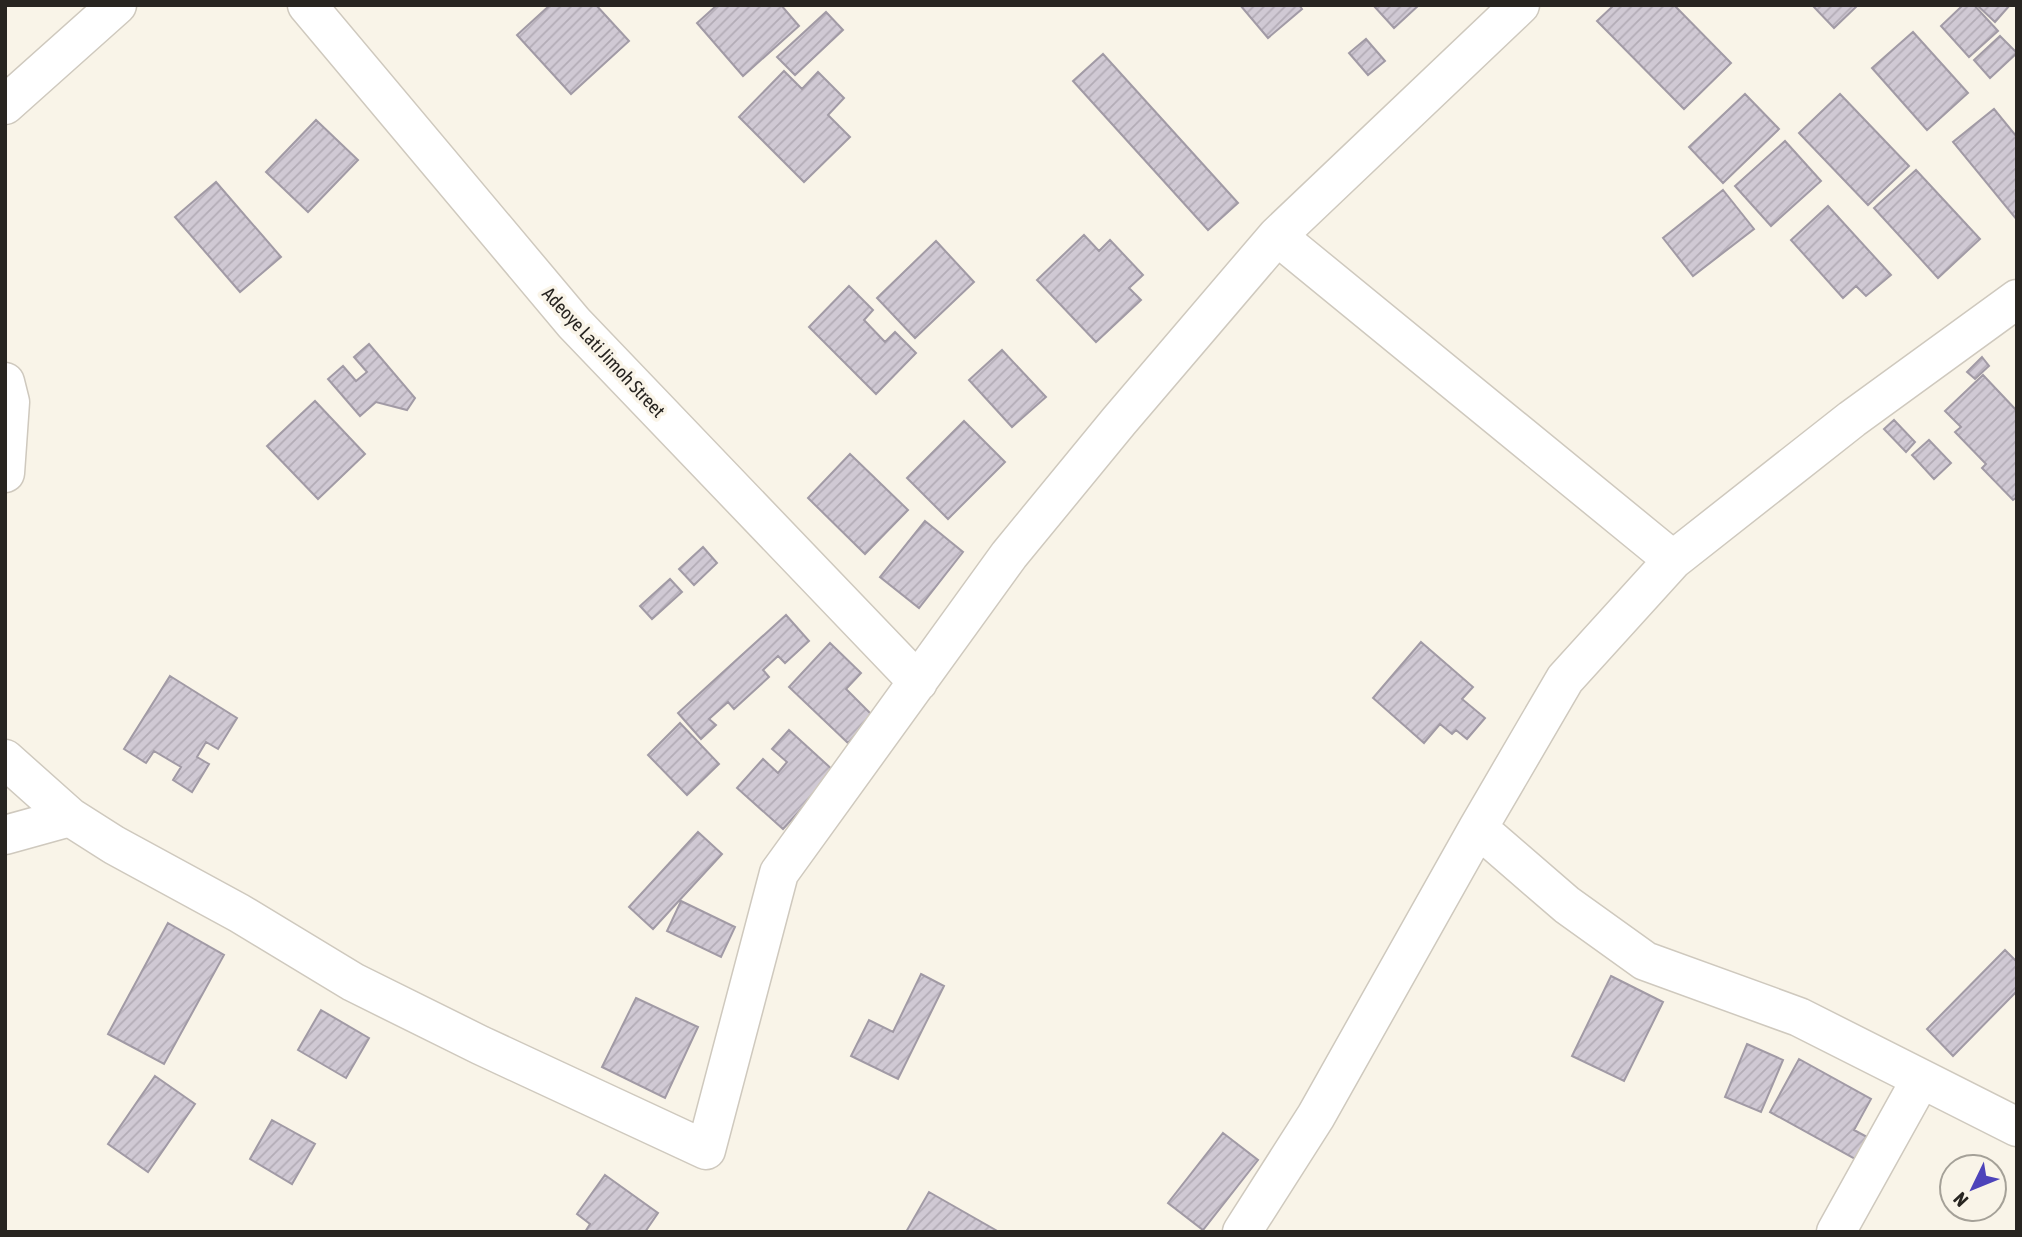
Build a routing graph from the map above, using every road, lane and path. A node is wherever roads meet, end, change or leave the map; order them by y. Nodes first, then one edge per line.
1 (117, 5) edge
2 (307, 5) edge
3 (1520, 5) edge
4 (5, 105) edge
5 (1278, 236) junction
6 (2017, 299) edge
7 (5, 382) edge
8 (5, 473) edge
9 (1673, 560) junction
10 (918, 682) junction
11 (5, 759) edge
12 (69, 817) junction
13 (1478, 828) junction
14 (5, 835) edge
15 (1921, 1079) junction
16 (2017, 1127) edge
17 (1242, 1232) edge
18 (1836, 1232) edge

1 - 4 street
2 - 10 street, Adeoye Lati Jimoh Street
3 - 5 street
5 - 9 street
5 - 10 street
6 - 9 street
7 - 8 street
9 - 13 street
10 - 12 street
11 - 12 street
12 - 14 street
13 - 15 street
13 - 17 street
15 - 16 street
15 - 18 street

